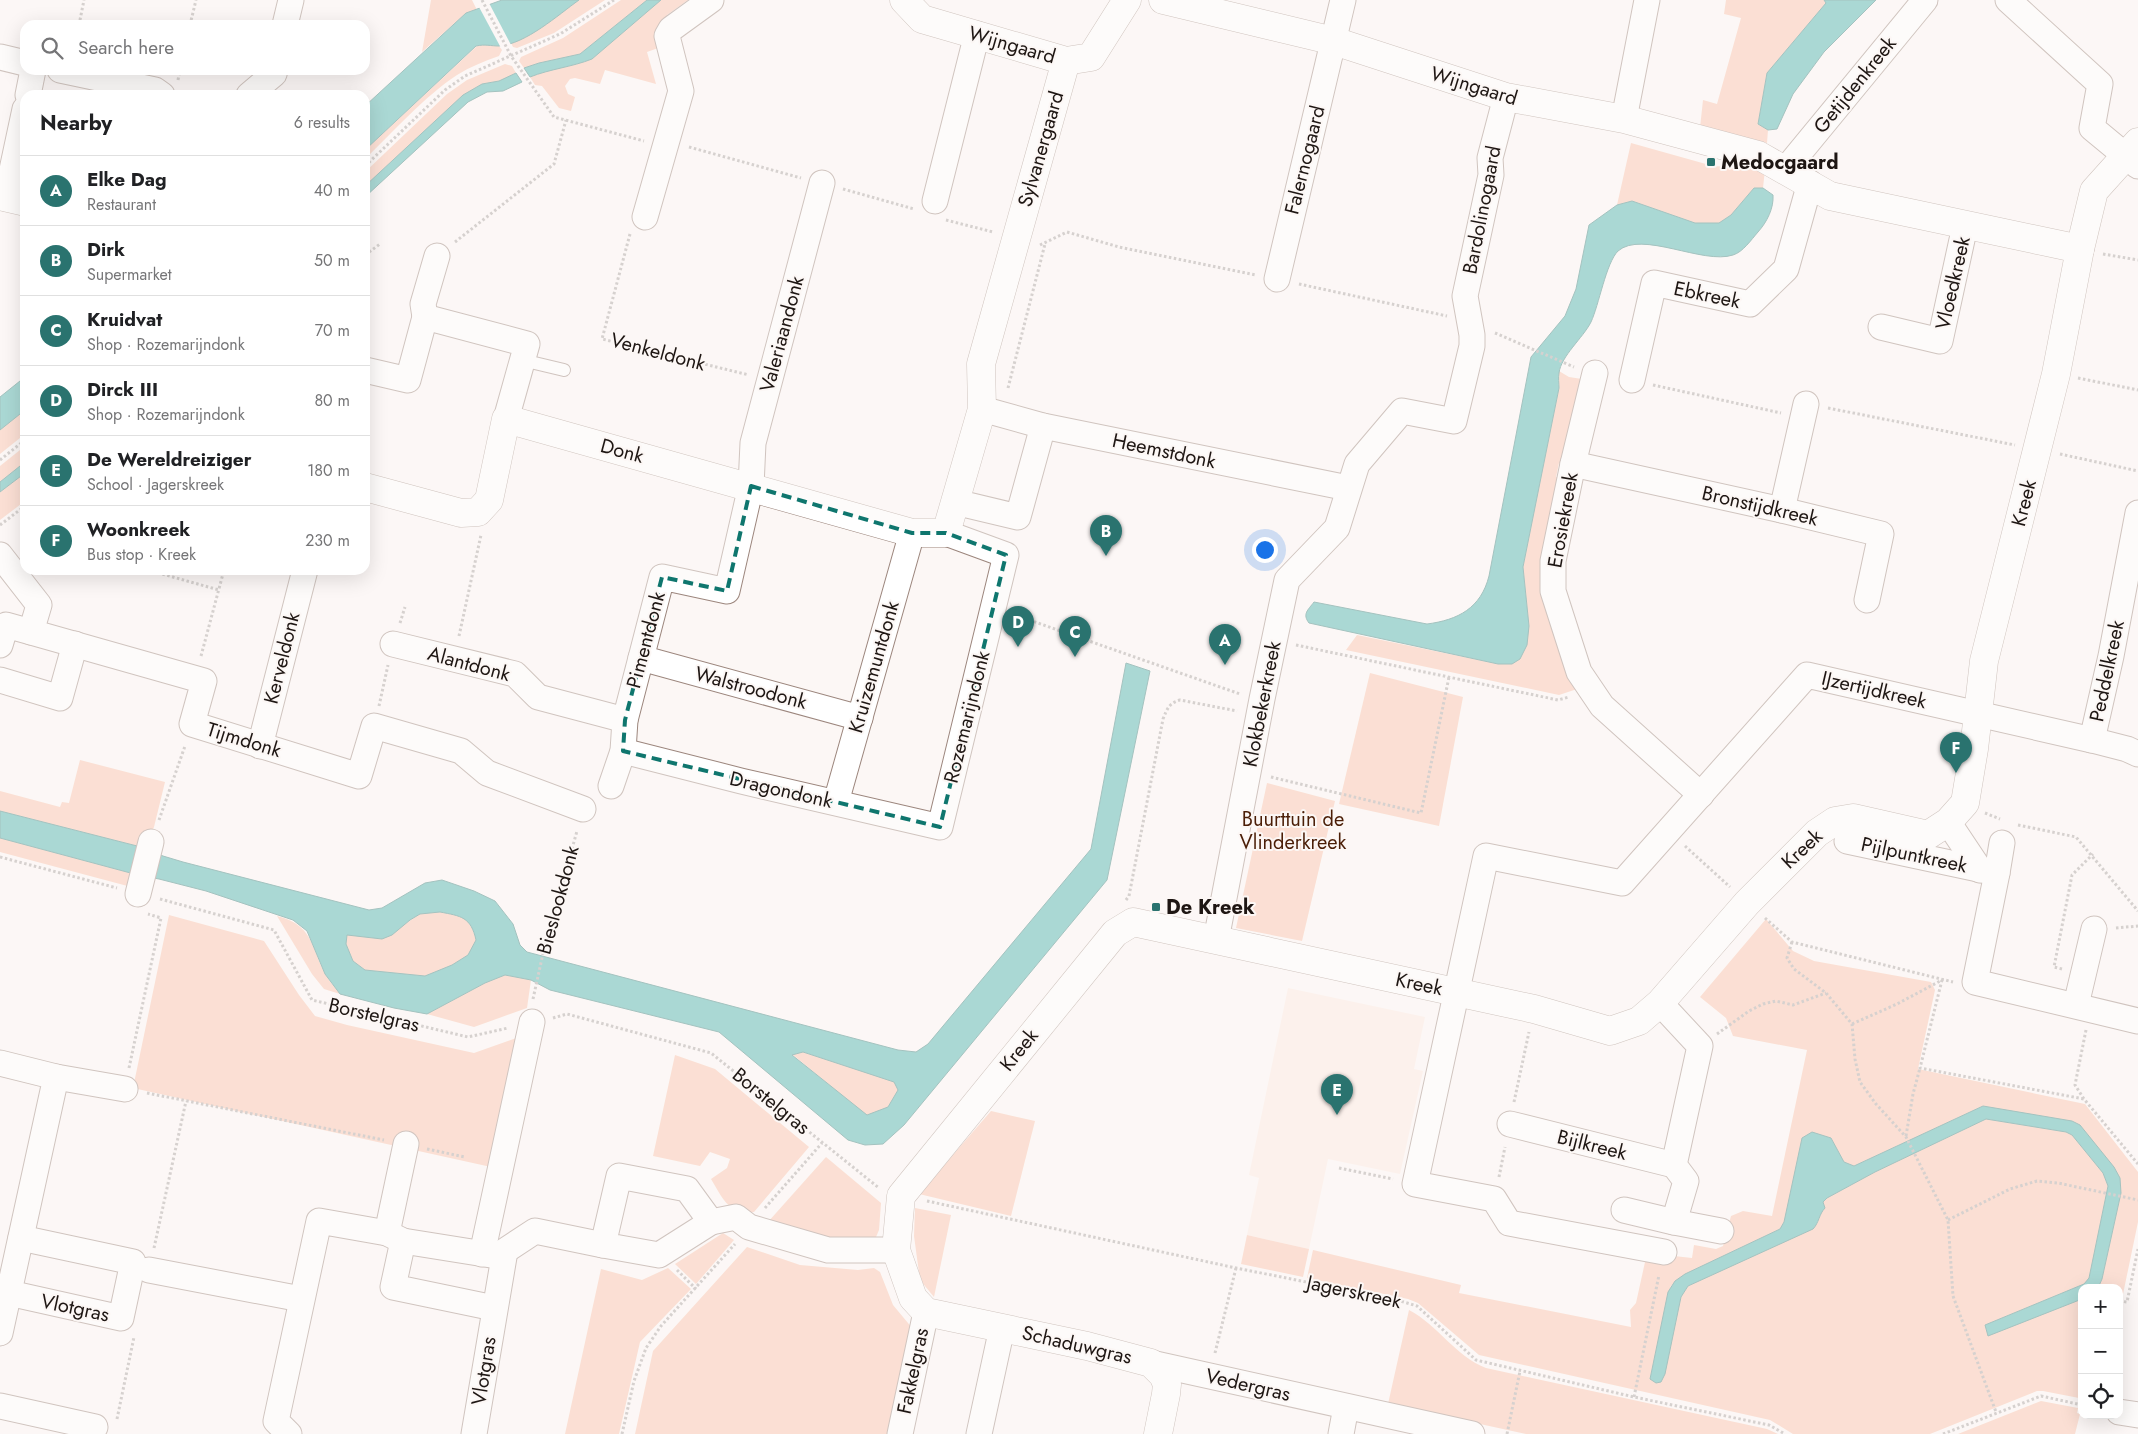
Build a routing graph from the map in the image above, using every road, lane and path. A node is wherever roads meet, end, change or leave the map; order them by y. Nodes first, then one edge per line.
1 (84, 0) edge
2 (196, 0) edge
3 (291, 0) edge
4 (482, 0) edge
5 (614, 0) edge
6 (711, 0) edge
7 (904, 0) edge
8 (1127, 0) edge
9 (1163, 0) edge
10 (1343, 0) edge
11 (1647, 0) edge
12 (1925, 0) edge
13 (2008, 0) edge
14 (80, 20) edge
15 (191, 20) edge
16 (286, 20) edge
17 (977, 34) junction
18 (1334, 41) junction
19 (511, 56) junction
20 (0, 57) edge
21 (1066, 60) junction
22 (20, 61) edge
23 (32, 75) edge
24 (84, 75) edge
25 (273, 75) edge
26 (29, 90) edge
27 (155, 90) edge
28 (255, 90) edge
29 (1506, 97) junction
30 (1624, 119) junction
31 (566, 120) junction
32 (20, 139) edge
33 (666, 142) junction
34 (2134, 154) edge
35 (370, 161) edge
36 (1786, 169) junction
37 (822, 183) junction
38 (1810, 183) junction
39 (10, 199) edge
40 (932, 210) junction
41 (645, 217) joint
42 (1965, 226) junction
43 (1015, 238) junction
44 (380, 244) dead end
45 (1046, 244) junction
46 (2080, 249) junction
47 (370, 251) edge
48 (437, 256) joint
49 (2138, 260) edge
50 (1277, 279) junction
51 (425, 316) junction
52 (1470, 323) junction
53 (1881, 327) dead end
54 (522, 360) junction
55 (564, 370) dead end
56 (370, 371) edge
57 (1587, 372) joint
58 (2056, 374) junction
59 (770, 380) junction
60 (1632, 380) dead end
61 (2138, 390) edge
62 (1806, 404) dead end
63 (991, 412) junction
64 (506, 419) junction
65 (1044, 426) junction
66 (20, 444) edge
67 (2038, 449) junction
68 (0, 460) edge
69 (1573, 464) junction
70 (2138, 471) edge
71 (751, 486) junction
72 (370, 488) edge
73 (1348, 488) junction
74 (955, 502) junction
75 (20, 510) edge
76 (1782, 510) junction
77 (478, 512) junction
78 (2138, 513) edge
79 (0, 525) edge
80 (912, 533) junction
81 (946, 533) junction
82 (0, 555) edge
83 (166, 575) edge
84 (223, 575) edge
85 (304, 575) edge
86 (219, 590) junction
87 (1867, 600) dead end
88 (994, 607) junction
89 (31, 632) junction
90 (1274, 641) junction
91 (75, 644) junction
92 (393, 644) dead end
93 (0, 645) edge
94 (641, 658) junction
95 (455, 659) junction
96 (1449, 677) junction
97 (194, 678) junction
98 (0, 680) edge
99 (1590, 689) junction
100 (1261, 707) junction
101 (1979, 715) junction
102 (860, 718) junction
103 (625, 720) junction
104 (192, 724) junction
105 (2092, 740) junction
106 (260, 746) junction
107 (623, 751) junction
108 (2138, 754) edge
109 (1248, 772) junction
110 (611, 786) dead end
111 (1701, 794) junction
112 (836, 802) junction
113 (583, 809) joint
114 (1957, 813) junction
115 (940, 826) joint
116 (2009, 830) junction
117 (1669, 832) junction
118 (1847, 841) dead end
119 (152, 842) joint
120 (2093, 854) junction
121 (0, 857) edge
122 (1988, 871) junction
123 (138, 894) junction
124 (1123, 903) dead end
125 (1747, 903) junction
126 (2138, 911) edge
127 (2094, 929) dead end
128 (1216, 940) junction
129 (1792, 942) junction
130 (2084, 974) junction
131 (1942, 980) junction
132 (1975, 982) junction
133 (533, 992) dead end
134 (1456, 992) junction
135 (1826, 993) junction
136 (1660, 1004) junction
137 (2083, 1007) junction
138 (2138, 1021) edge
139 (532, 1022) junction
140 (1852, 1024) junction
141 (1700, 1046) junction
142 (0, 1063) edge
143 (1920, 1068) junction
144 (56, 1077) junction
145 (125, 1089) junction
146 (2084, 1099) junction
147 (1510, 1124) dead end
148 (1906, 1137) junction
149 (822, 1143) junction
150 (406, 1144) junction
151 (466, 1157) dead end
152 (2138, 1164) edge
153 (1674, 1165) junction
154 (1339, 1168) dead end
155 (1415, 1184) junction
156 (891, 1193) junction
157 (2138, 1200) edge
158 (1624, 1210) dead end
159 (1948, 1220) junction
160 (711, 1222) junction
161 (1674, 1222) junction
162 (749, 1227) junction
163 (1721, 1231) dead end
164 (395, 1237) junction
165 (21, 1238) junction
166 (603, 1246) junction
167 (2138, 1249) edge
168 (896, 1250) junction
169 (1664, 1252) joint
170 (489, 1255) junction
171 (1236, 1268) junction
172 (149, 1270) dead end
173 (9, 1293) junction
174 (301, 1299) junction
175 (2123, 1302) edge
176 (494, 1308) junction
177 (926, 1312) junction
178 (1002, 1328) junction
179 (0, 1333) edge
180 (1151, 1363) junction
181 (1520, 1371) junction
182 (1210, 1376) junction
183 (1634, 1396) junction
184 (2078, 1404) edge
185 (0, 1406) edge
186 (1346, 1407) junction
187 (1996, 1412) junction
188 (2123, 1413) edge
189 (2138, 1415) edge
190 (95, 1427) dead end
191 (289, 1434) edge
192 (474, 1434) edge
193 (622, 1434) edge
194 (900, 1434) edge
195 (979, 1434) edge
196 (1158, 1434) edge
197 (1340, 1434) edge
198 (1472, 1434) edge
199 (1507, 1434) edge
200 (1784, 1434) edge
201 (1943, 1434) edge

1 - 14 path
2 - 15 path
3 - 16 street
4 - 19 path
5 - 19 path
6 - 33 street
7 - 17 street, Wijngaard
8 - 21 street, Wijngaard
9 - 18 street, Wijngaard
10 - 18 street, Falernogaard
11 - 30 street
12 - 36 street, Getijdenkreek
13 - 34 street
17 - 21 street, Wijngaard
17 - 40 street
18 - 29 street, Wijngaard
18 - 50 street, Falernogaard
19 - 31 path
19 - 35 path
20 - 22 street
21 - 43 street, Sylvanergaard
23 - 26 street
24 - 27 street
25 - 28 street
29 - 30 street, Wijngaard
29 - 52 street, Bardolinogaard
30 - 36 street, Wijngaard
31 - 33 path
31 - 48 path
32 - 39 street
33 - 37 path
33 - 41 street
34 - 46 street, Kreek
36 - 38 street
37 - 40 path
37 - 59 street, Valeriaandonk
38 - 42 street
38 - 60 street, Ebkreek
40 - 43 path
41 - 59 path, Venkeldonk
42 - 46 street
42 - 53 street, Vloedkreek
43 - 45 path
43 - 63 street
44 - 47 path
45 - 50 path
45 - 63 path
46 - 49 path
46 - 58 street, Kreek
48 - 51 street
50 - 52 path
51 - 54 street
51 - 56 street
52 - 57 path
52 - 73 street, Bardolinogaard
54 - 55 lane
54 - 64 street
57 - 69 street, Erosiekreek
58 - 61 path
58 - 67 street, Kreek
59 - 71 street, Valeriaandonk
62 - 76 street
63 - 65 street, Heemstdonk
63 - 74 street
64 - 71 street, Donk
64 - 77 street
65 - 73 street, Heemstdonk
65 - 74 street
66 - 68 path
67 - 70 path
67 - 101 street, Kreek
69 - 76 street, Bronstijdkreek
69 - 99 street, Erosiekreek
71 - 80 street, Donk
71 - 94 street, Pimentdonk
72 - 77 street
73 - 90 street, Klokbekerkreek
74 - 81 street
75 - 79 path
76 - 87 street, Bronstijdkreek
77 - 95 path
78 - 105 street, Peddelkreek
80 - 81 street, Donk
80 - 102 street, Kruizemuntdonk
81 - 88 street, Rozemarijndonk
82 - 89 street
83 - 86 path
84 - 86 path
85 - 106 street, Kerveldonk
86 - 97 path
88 - 100 path
88 - 115 street, Rozemarijndonk
89 - 91 street
89 - 93 street
90 - 96 path
90 - 100 street, Klokbekerkreek
91 - 97 street
91 - 98 street
92 - 95 street, Alantdonk
94 - 102 street, Walstroodonk
94 - 103 street, Pimentdonk
95 - 103 street, Alantdonk
96 - 99 path
96 - 109 path
97 - 104 street, Tijmdonk
99 - 111 street, Erosiekreek
100 - 109 street, Klokbekerkreek
100 - 124 path
101 - 105 street
101 - 111 street, IJzertijdkreek
101 - 114 street, Kreek
102 - 112 street, Kruizemuntdonk
103 - 107 street, Pimentdonk
104 - 106 street, Tijmdonk
104 - 119 path
105 - 108 street
106 - 113 street, Tijmdonk
107 - 110 street, Pimentdonk
107 - 112 street, Dragondonk
109 - 128 street, Klokbekerkreek
111 - 117 street
112 - 115 street, Dragondonk
113 - 133 path, Bieslookdonk
114 - 116 path
114 - 122 street, Pijlpuntkreek
114 - 125 street, Kreek
116 - 120 path
116 - 122 street
117 - 125 path
117 - 134 street
118 - 122 street, Pijlpuntkreek
119 - 123 street
120 - 126 path
120 - 130 path
121 - 123 path, Borstelgras
122 - 132 street
123 - 139 path, Borstelgras
123 - 145 path
125 - 129 path
125 - 136 street, Kreek
127 - 130 street
128 - 134 street, Kreek
128 - 156 street, Kreek
129 - 131 path
129 - 135 path
130 - 137 street
131 - 132 path
131 - 140 path
131 - 143 path
132 - 137 street
134 - 136 street, Kreek
134 - 155 street
135 - 140 path
135 - 141 path
136 - 141 street
137 - 138 street
137 - 146 path
139 - 149 path, Borstelgras
139 - 170 street
140 - 148 path
141 - 153 street
142 - 144 street
143 - 146 path
143 - 148 path
144 - 145 street
144 - 165 street
145 - 150 path
146 - 152 path
147 - 153 street, Bijlkreek
148 - 159 path
149 - 156 path, Borstelgras
149 - 162 path
150 - 151 path
150 - 164 street
153 - 161 street
154 - 155 path
155 - 169 street
156 - 168 street, Fakkelgras
156 - 171 path, Jagerskreek
157 - 159 path
158 - 161 street
159 - 187 path
160 - 162 street
160 - 166 street
160 - 166 street
161 - 163 street
162 - 168 street
162 - 193 path
164 - 170 street
164 - 174 street
164 - 176 street, Vlotgras
165 - 173 street
165 - 173 street, Vlotgras
166 - 170 street
167 - 175 path
168 - 177 street, Fakkelgras
169 - 183 path
170 - 176 street, Vlotgras
171 - 181 path, Jagerskreek
171 - 182 path
172 - 174 street
173 - 179 street
174 - 191 street
176 - 192 street, Vlotgras
177 - 178 street, Schaduwgras
177 - 194 street, Fakkelgras
178 - 180 street, Schaduwgras
178 - 195 street
180 - 182 street, Vedergras
180 - 196 street, Schaduwgras
181 - 183 path, Jagerskreek
181 - 199 path
182 - 186 street, Vedergras
183 - 200 path, Jagerskreek
184 - 187 path
185 - 190 street
186 - 197 street
186 - 198 street, Vedergras
187 - 201 path
188 - 189 street

